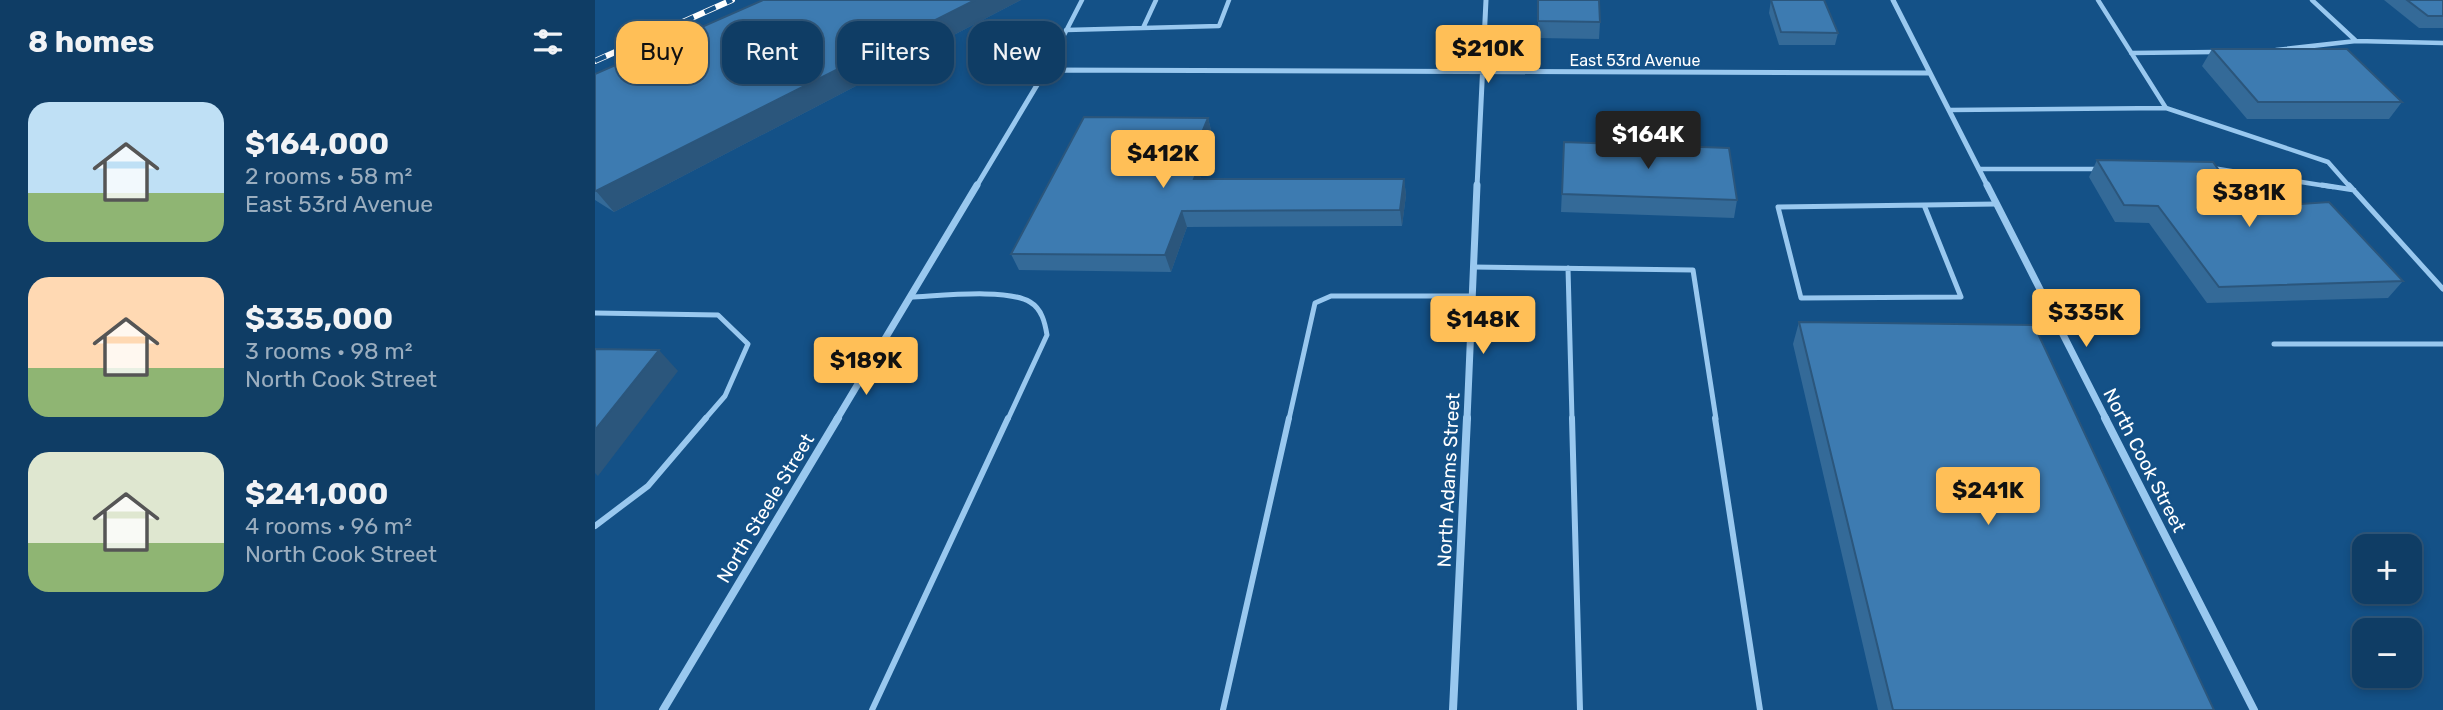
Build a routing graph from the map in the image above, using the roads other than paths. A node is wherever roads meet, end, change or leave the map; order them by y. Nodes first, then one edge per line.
1 (1082, 0) edge
2 (1156, 0) edge
3 (1229, 0) edge
4 (1486, 0) edge
5 (1893, 0) edge
6 (2098, 0) edge
7 (2312, 0) edge
8 (1143, 28) junction
9 (1066, 30) joint
10 (2356, 41) junction
11 (2443, 43) edge
12 (2274, 50) edge
13 (2221, 52) edge
14 (2131, 53) junction
15 (1065, 70) edge
16 (1482, 72) junction
17 (1930, 73) junction
18 (1038, 84) edge
19 (2166, 108) junction
20 (1949, 110) junction
21 (2201, 168) edge
22 (1979, 169) junction
23 (2103, 169) edge
24 (2354, 190) junction
25 (1997, 204) junction
26 (1924, 205) junction
27 (1473, 267) junction
28 (1568, 268) junction
29 (2443, 289) edge
30 (1472, 296) junction
31 (910, 297) junction
32 (595, 313) edge
33 (2274, 344) dead end
34 (2443, 344) edge
35 (595, 526) edge
36 (663, 710) edge
37 (872, 710) edge
38 (1223, 710) edge
39 (1453, 710) edge
40 (1580, 710) edge
41 (1760, 710) edge
42 (2255, 710) edge

1 - 9 lane
2 - 8 lane
3 - 8 lane
4 - 16 street, North Adams Street
5 - 17 street, North Cook Street
6 - 14 lane
7 - 10 lane
8 - 9 lane
10 - 11 lane
10 - 12 lane
13 - 14 lane
14 - 19 lane
15 - 16 street, East 53rd Avenue
16 - 17 street, East 53rd Avenue
16 - 27 street, North Adams Street
17 - 20 street, North Cook Street
18 - 31 street, North Steele Street
19 - 20 lane
19 - 24 lane
20 - 22 street, North Cook Street
21 - 24 lane
22 - 23 lane
22 - 25 street, North Cook Street
24 - 29 lane
25 - 26 lane
25 - 42 street, North Cook Street
26 - 26 lane
27 - 28 lane
27 - 30 street, North Adams Street
28 - 40 lane
28 - 41 lane
30 - 38 lane
30 - 39 street, North Adams Street
31 - 36 street, North Steele Street
31 - 37 lane
32 - 35 lane
33 - 34 lane

